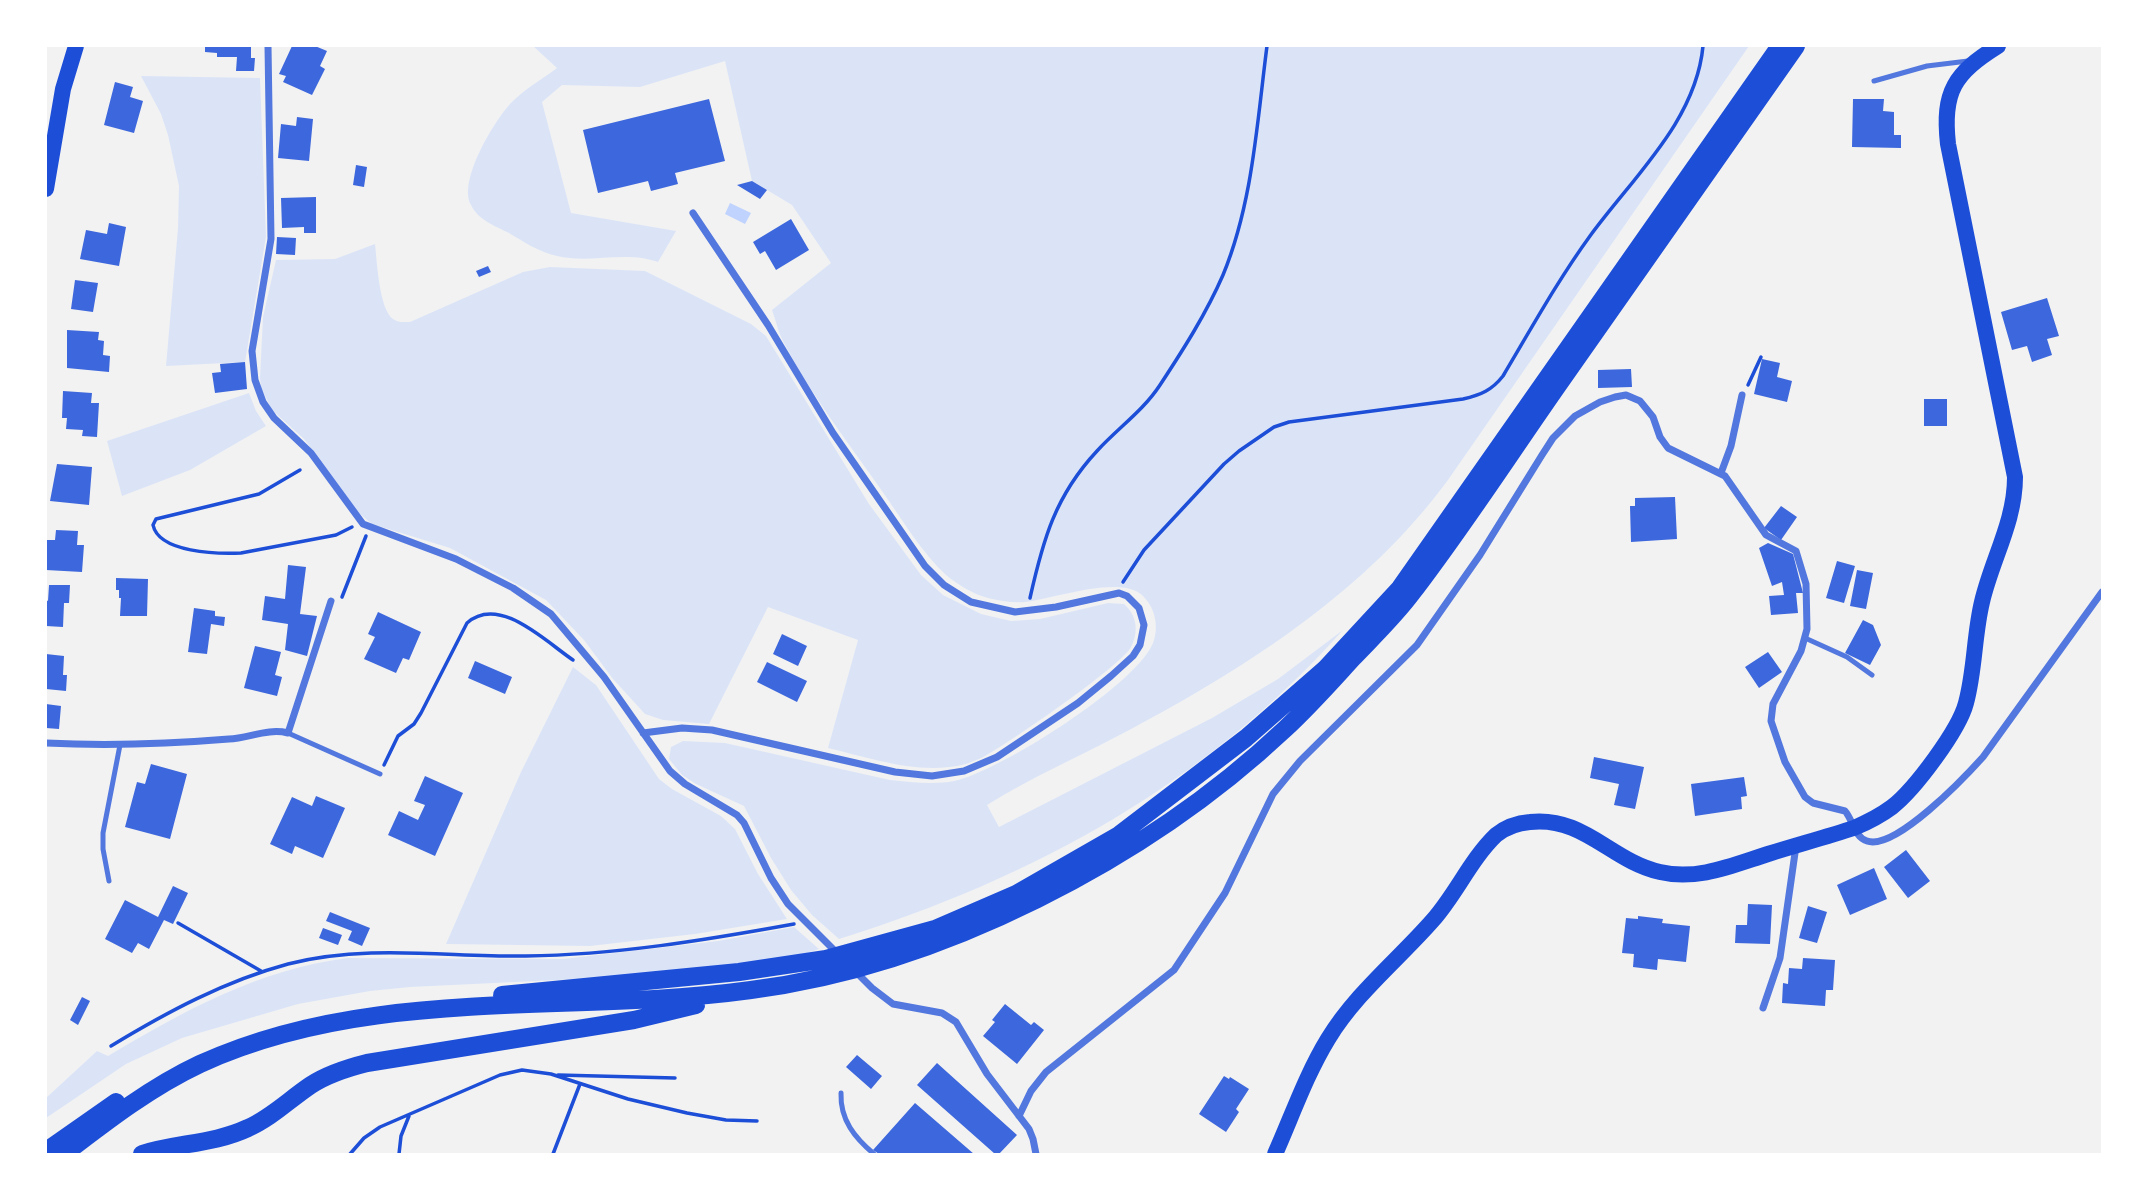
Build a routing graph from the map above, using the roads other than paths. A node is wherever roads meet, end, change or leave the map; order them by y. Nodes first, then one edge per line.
1 (76, 46) edge
2 (268, 46) edge
3 (1780, 46) edge
4 (1796, 46) edge
5 (1986, 53) edge
6 (1874, 81) dead end
7 (46, 189) edge
8 (693, 213) dead end
9 (1742, 396) road end
10 (1721, 472) junction
11 (2102, 592) edge
12 (335, 603) road end
13 (1805, 638) junction
14 (1872, 675) dead end
15 (288, 733) junction
16 (643, 733) junction
17 (46, 743) edge
18 (120, 745) junction
19 (380, 774) road end
20 (1854, 828) junction
21 (1796, 846) junction
22 (109, 881) dead end
23 (752, 990) junction
24 (1763, 1008) dead end
25 (841, 1093) dead end
26 (1018, 1116) junction
27 (46, 1151) edge
28 (64, 1154) edge
29 (142, 1154) edge
30 (874, 1154) edge
31 (1036, 1154) edge
32 (1275, 1154) edge

1 - 7 main road
2 - 16 street
3 - 27 highway
4 - 23 highway
5 - 6 lane
5 - 20 main road
8 - 16 street
9 - 10 street
10 - 13 street
10 - 26 street
11 - 20 street
12 - 15 street
13 - 14 lane
13 - 20 street
15 - 18 street
15 - 19 lane
16 - 26 street
17 - 18 street
18 - 22 lane
20 - 21 main road
21 - 24 street
21 - 32 main road
23 - 28 highway
23 - 29 highway
25 - 30 lane
26 - 31 street

